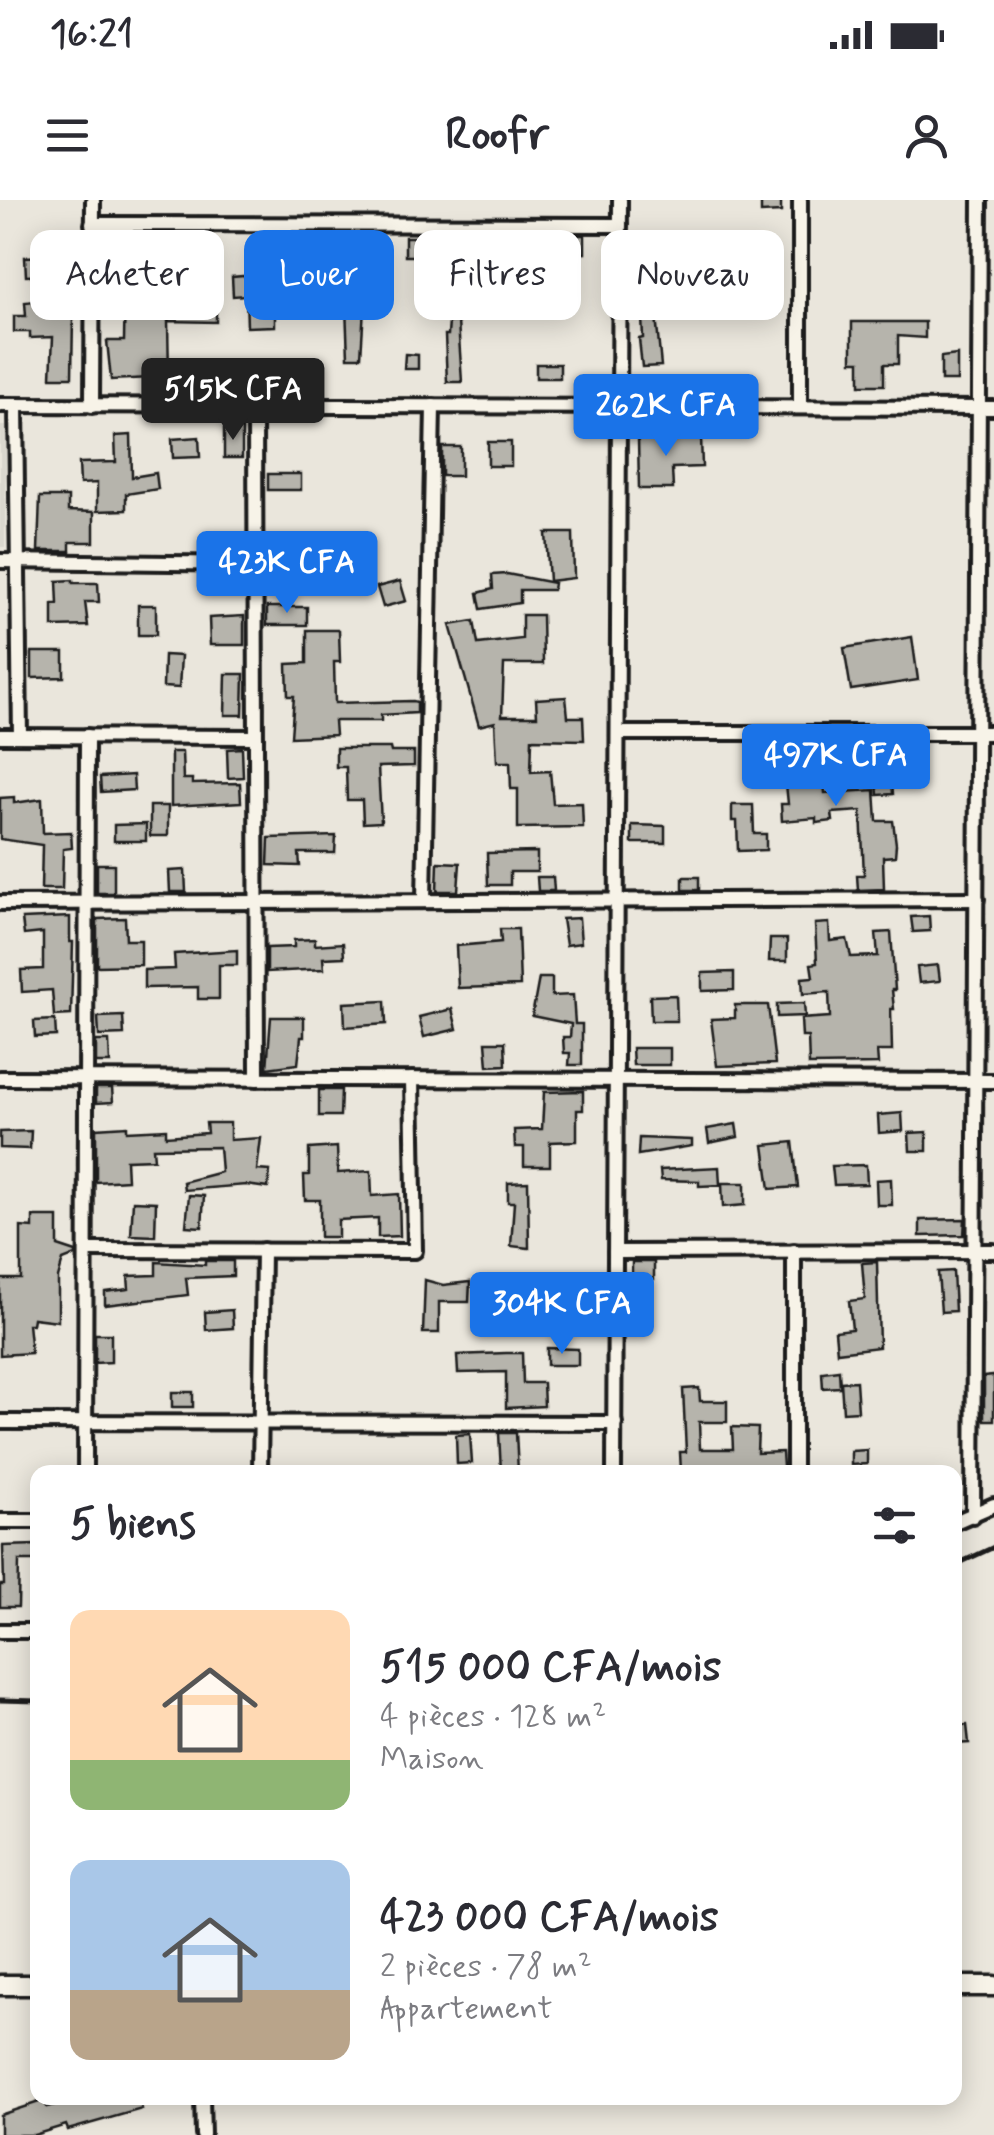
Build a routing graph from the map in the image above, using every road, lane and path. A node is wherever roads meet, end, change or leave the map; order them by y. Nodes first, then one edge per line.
1 (92, 200) edge
2 (620, 200) edge
3 (800, 200) edge
4 (980, 200) edge
5 (92, 224) junction
6 (620, 225) junction
7 (0, 406) edge
8 (16, 406) junction
9 (92, 406) junction
10 (255, 406) junction
11 (433, 406) junction
12 (619, 407) junction
13 (800, 407) junction
14 (986, 408) edge
15 (0, 561) edge
16 (18, 561) junction
17 (255, 564) junction
18 (618, 732) junction
19 (978, 733) junction
20 (994, 733) edge
21 (0, 736) edge
22 (20, 736) junction
23 (87, 736) junction
24 (256, 737) junction
25 (976, 899) junction
26 (617, 900) junction
27 (256, 902) junction
28 (424, 902) junction
29 (86, 903) junction
30 (0, 904) edge
31 (0, 1078) edge
32 (86, 1078) junction
33 (257, 1079) junction
34 (412, 1079) junction
35 (616, 1080) junction
36 (976, 1081) junction
37 (994, 1081) edge
38 (86, 1250) junction
39 (263, 1250) junction
40 (615, 1252) junction
41 (794, 1252) junction
42 (975, 1252) junction
43 (994, 1252) edge
44 (0, 1422) edge
45 (85, 1422) junction
46 (260, 1422) junction
47 (614, 1423) junction
48 (85, 1465) edge
49 (260, 1465) edge
50 (614, 1465) edge
51 (794, 1465) edge
52 (994, 1505) edge
53 (974, 1516) junction
54 (30, 1520) edge
55 (962, 1520) edge
56 (0, 1521) edge
57 (0, 1631) edge
58 (30, 1631) edge
59 (0, 1985) edge
60 (30, 1985) edge
61 (962, 1986) edge
62 (994, 1986) edge
63 (202, 2105) edge
64 (203, 2135) edge

1 - 5 street
2 - 6 street
3 - 13 street
4 - 14 street
5 - 6 street
5 - 9 street
6 - 12 street
7 - 8 street
8 - 9 street
8 - 16 street
9 - 10 street
10 - 11 street
10 - 17 street
11 - 12 street
11 - 28 street
12 - 13 street
12 - 18 street
13 - 14 street
14 - 19 street
15 - 16 street
16 - 17 street
16 - 22 street
17 - 24 street
18 - 19 street
18 - 26 street
19 - 20 street
19 - 25 street
21 - 22 street
22 - 23 street
23 - 24 street
23 - 29 street
24 - 27 street
25 - 26 street
25 - 36 street
26 - 28 street
26 - 35 street
27 - 28 street
27 - 29 street
27 - 33 street
29 - 30 street
29 - 32 street
31 - 32 street
32 - 33 street
32 - 38 street
33 - 34 street
34 - 35 street
34 - 39 street
35 - 36 street
35 - 40 street
36 - 37 street
36 - 42 street
38 - 39 street
38 - 45 street
39 - 46 street
40 - 41 street
40 - 47 street
41 - 42 street
41 - 51 street
42 - 43 street
42 - 53 street
44 - 45 street
45 - 46 street
45 - 48 street
46 - 47 street
46 - 49 street
47 - 50 street
52 - 53 street
53 - 55 street
54 - 56 street
57 - 58 street
59 - 60 main road
61 - 62 main road
63 - 64 street

